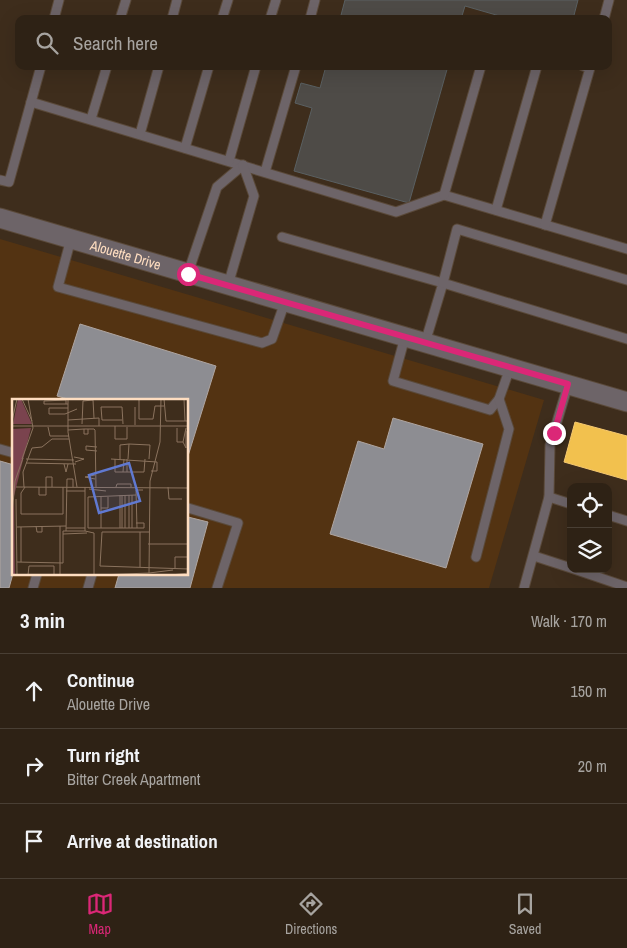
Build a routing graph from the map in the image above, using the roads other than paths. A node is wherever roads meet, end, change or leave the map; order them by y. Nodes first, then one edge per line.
1 (59, 0) edge
2 (126, 0) edge
3 (177, 0) edge
4 (228, 0) edge
5 (276, 0) edge
6 (315, 0) edge
7 (609, 0) edge
8 (55, 15) edge
9 (121, 15) edge
10 (173, 15) edge
11 (223, 15) edge
12 (271, 15) edge
13 (311, 15) edge
14 (605, 15) edge
15 (40, 70) edge
16 (106, 70) edge
17 (158, 70) edge
18 (208, 70) edge
19 (255, 70) edge
20 (295, 70) edge
21 (480, 70) edge
22 (536, 70) edge
23 (587, 70) edge
24 (32, 102) junction
25 (91, 119) junction
26 (140, 134) junction
27 (185, 148) junction
28 (228, 160) junction
29 (243, 165) junction
30 (265, 172) junction
31 (0, 180) edge
32 (444, 195) junction
33 (496, 210) junction
34 (0, 218) edge
35 (545, 225) junction
36 (282, 237) dead end
37 (71, 239) junction
38 (627, 249) edge
39 (188, 274) junction
40 (627, 280) edge
41 (443, 282) junction
42 (228, 285) junction
43 (285, 302) junction
44 (405, 337) junction
45 (627, 339) edge
46 (425, 343) junction
47 (510, 368) junction
48 (568, 384) junction
49 (499, 399) junction
50 (627, 402) edge
51 (549, 497) junction
52 (567, 503) edge
53 (189, 508) edge
54 (612, 516) edge
55 (627, 521) edge
56 (534, 556) junction
57 (476, 557) dead end
58 (567, 567) edge
59 (584, 573) edge
60 (627, 587) edge
61 (217, 588) edge
62 (524, 588) edge

1 - 8 lane
2 - 9 lane
3 - 10 lane
4 - 11 lane
5 - 12 lane
6 - 13 lane
7 - 14 lane
15 - 24 lane
16 - 25 lane
17 - 26 lane
18 - 27 lane
19 - 28 lane
20 - 30 lane
21 - 32 lane
22 - 33 lane
23 - 35 lane
24 - 25 lane
24 - 31 lane
25 - 26 lane
26 - 27 lane
27 - 28 lane
28 - 29 lane
29 - 30 lane
29 - 39 lane
29 - 42 lane
30 - 32 lane
32 - 33 lane
33 - 35 lane
34 - 37 street, Alouette Drive
35 - 38 lane
36 - 41 lane
37 - 39 street, Alouette Drive
37 - 43 lane
39 - 42 street, Alouette Drive
40 - 41 lane
41 - 45 lane
41 - 46 lane
42 - 43 street, Alouette Drive
43 - 44 street, Alouette Drive
44 - 46 street, Alouette Drive
44 - 49 lane
46 - 47 street, Alouette Drive
47 - 48 street, Alouette Drive
47 - 49 lane
48 - 50 street, Alouette Drive
48 - 51 lane
49 - 57 lane
51 - 52 lane
51 - 56 lane
53 - 61 lane
54 - 55 lane
56 - 58 lane
56 - 62 lane
59 - 60 lane

